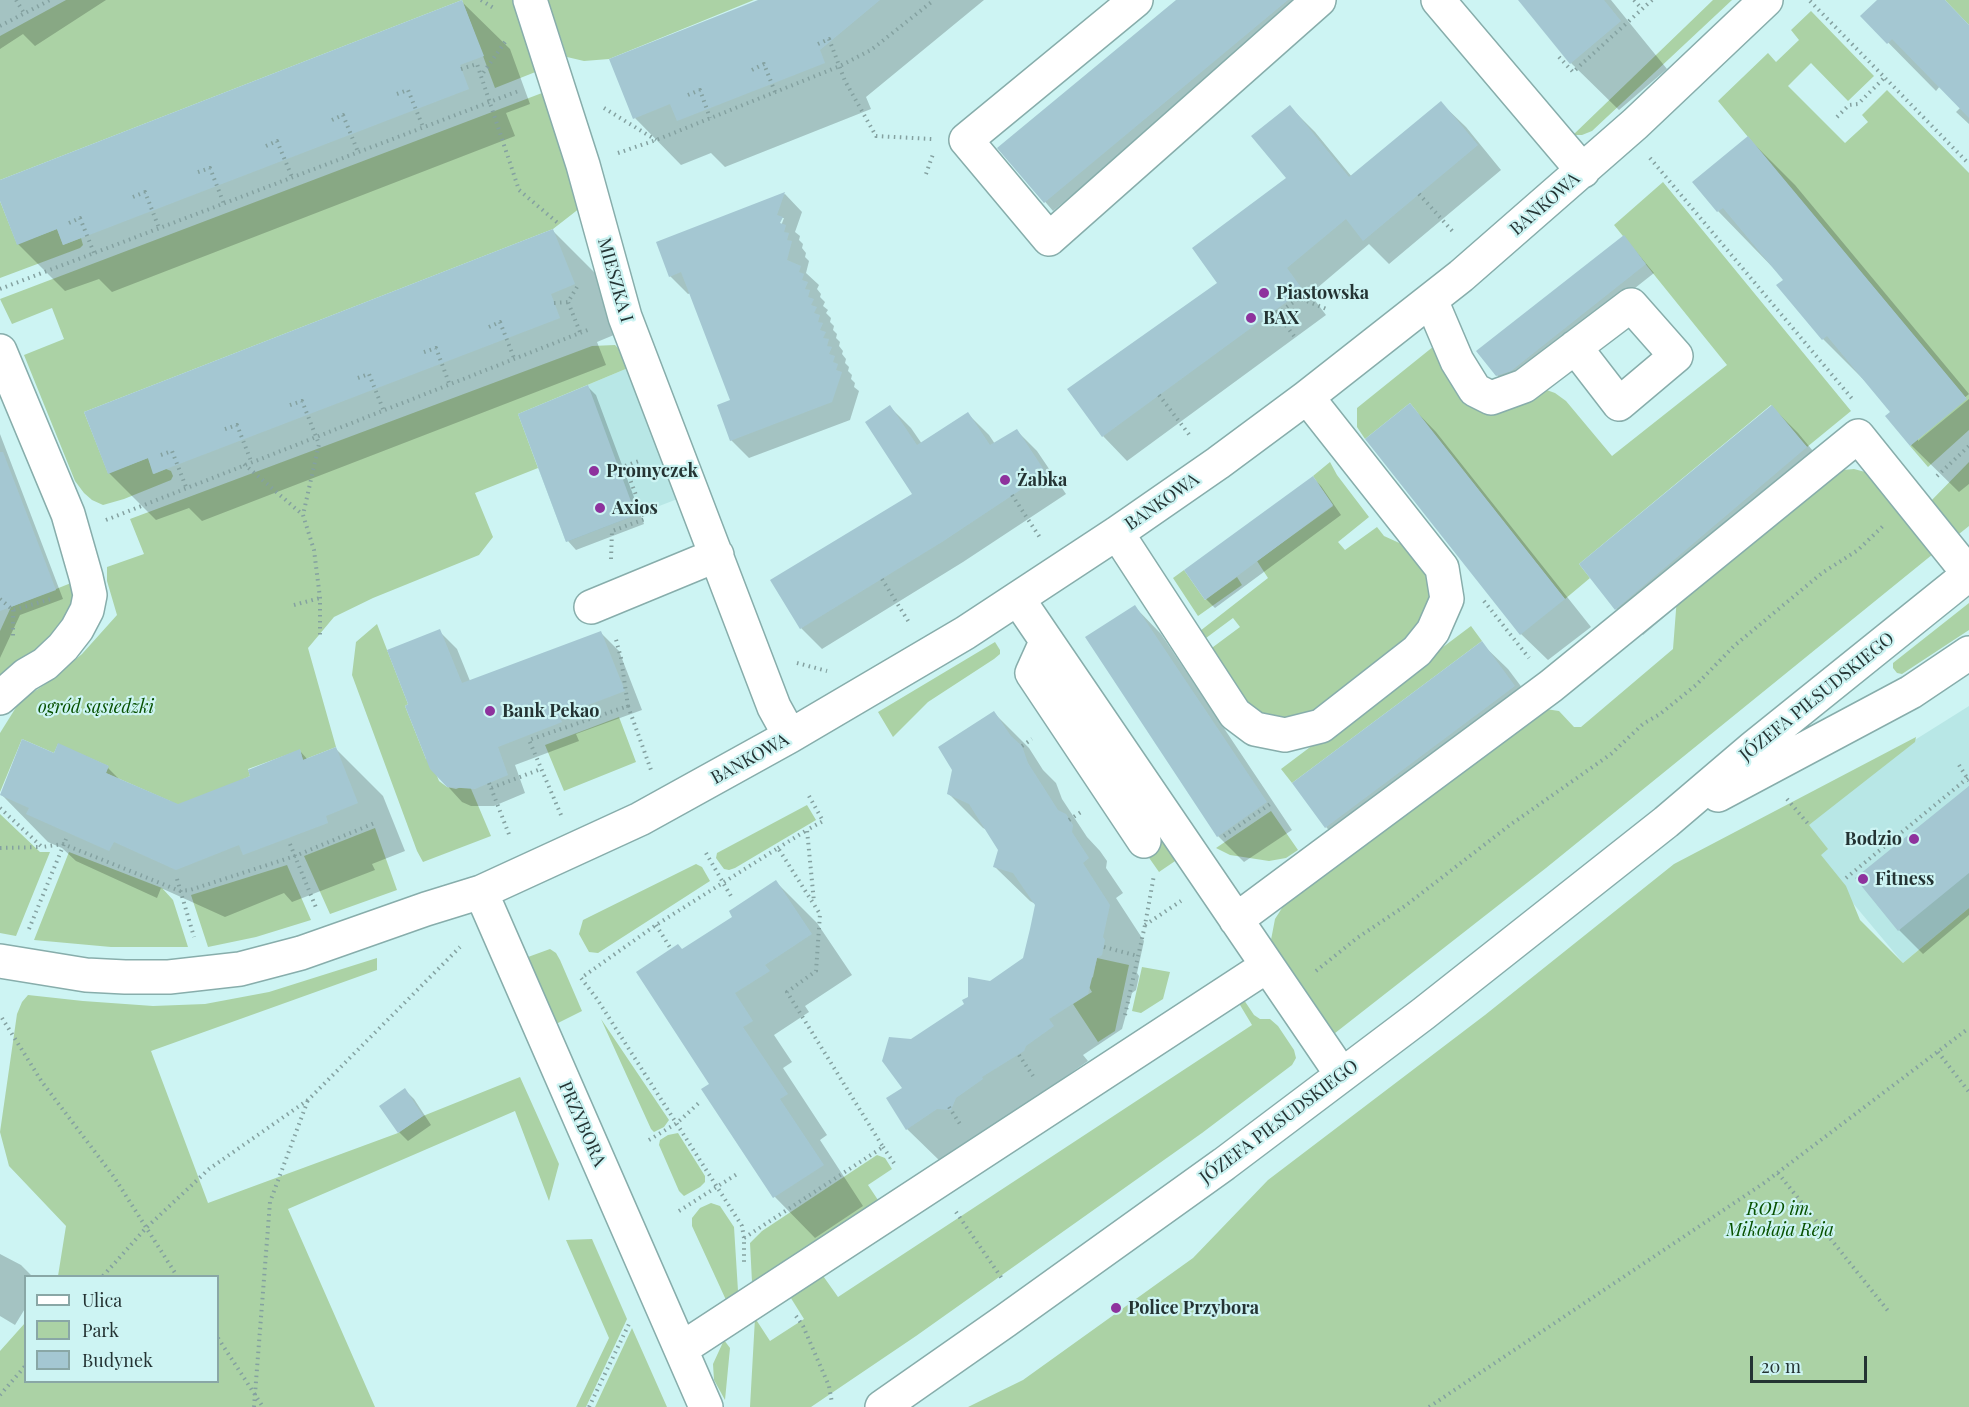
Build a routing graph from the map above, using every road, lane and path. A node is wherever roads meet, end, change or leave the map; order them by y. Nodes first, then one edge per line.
1 (16, 0) edge
2 (50, 0) edge
3 (934, 0) edge
4 (1136, 0) edge
5 (1319, 0) edge
6 (1438, 0) edge
7 (1634, 0) edge
8 (1652, 0) edge
9 (1766, 0) edge
10 (531, 1) edge
11 (1810, 2) dead end
12 (1642, 9) junction
13 (24, 13) junction
14 (0, 26) edge
15 (818, 44) dead end
16 (1559, 57) dead end
17 (840, 66) junction
18 (461, 69) dead end
19 (752, 70) dead end
20 (481, 76) junction
21 (556, 78) junction
22 (1884, 78) junction
23 (775, 92) junction
24 (397, 94) dead end
25 (688, 95) dead end
26 (491, 101) junction
27 (1837, 117) dead end
28 (710, 118) junction
29 (332, 120) dead end
30 (423, 127) junction
31 (966, 140) junction
32 (266, 146) dead end
33 (358, 152) junction
34 (1649, 157) dead end
35 (1969, 164) edge
36 (583, 165) junction
37 (1583, 171) junction
38 (198, 172) dead end
39 (292, 177) junction
40 (1419, 194) dead end
41 (134, 197) dead end
42 (224, 204) junction
43 (595, 212) junction
44 (69, 223) dead end
45 (159, 228) junction
46 (1459, 239) dead end
47 (94, 253) junction
48 (579, 282) dead end
49 (0, 289) edge
50 (1431, 300) junction
51 (568, 302) junction
52 (554, 303) dead end
53 (1329, 310) dead end
54 (625, 316) junction
55 (489, 327) dead end
56 (580, 332) junction
57 (1294, 336) dead end
58 (1575, 347) dead end
59 (0, 351) edge
60 (424, 352) dead end
61 (514, 358) junction
62 (358, 378) dead end
63 (449, 384) junction
64 (1159, 395) dead end
65 (1307, 398) junction
66 (1854, 401) dead end
67 (290, 405) dead end
68 (383, 409) junction
69 (225, 429) dead end
70 (316, 435) junction
71 (1195, 443) dead end
72 (1969, 446) edge
73 (161, 455) dead end
74 (251, 461) junction
75 (244, 464) junction
76 (186, 487) junction
77 (1012, 495) dead end
78 (1910, 500) junction
79 (303, 514) junction
80 (74, 533) junction
81 (1117, 533) junction
82 (1045, 545) dead end
83 (717, 555) junction
84 (1969, 574) edge
85 (86, 576) junction
86 (882, 579) dead end
87 (0, 598) edge
88 (320, 598) junction
89 (1018, 599) junction
90 (294, 605) dead end
91 (591, 607) dead end
92 (912, 627) dead end
93 (320, 636) dead end
94 (1047, 642) junction
95 (1969, 653) edge
96 (0, 698) edge
97 (628, 706) dead end
98 (790, 736) junction
99 (1959, 765) dead end
100 (541, 769) dead end
101 (651, 771) dead end
102 (1968, 779) edge
103 (809, 796) dead end
104 (1785, 796) dead end
105 (1273, 802) dead end
106 (0, 808) edge
107 (377, 822) dead end
108 (1666, 822) junction
109 (1809, 825) dead end
110 (807, 830) junction
111 (66, 839) dead end
112 (511, 839) dead end
113 (1144, 841) joint
114 (1216, 842) dead end
115 (63, 844) junction
116 (290, 844) dead end
117 (0, 848) edge
118 (42, 848) junction
119 (778, 848) junction
120 (706, 853) dead end
121 (295, 856) junction
122 (1846, 878) dead end
123 (177, 879) dead end
124 (723, 882) junction
125 (180, 891) junction
126 (480, 892) junction
127 (732, 898) dead end
128 (814, 903) junction
129 (318, 911) dead end
130 (1236, 920) junction
131 (656, 925) junction
132 (196, 942) dead end
133 (460, 947) dead end
134 (1104, 947) dead end
135 (671, 949) dead end
136 (1138, 956) junction
137 (9, 963) edge
138 (1268, 966) junction
139 (1286, 994) junction
140 (2, 1018) dead end
141 (1124, 1022) dead end
142 (1969, 1028) edge
143 (1938, 1052) junction
144 (1019, 1055) dead end
145 (1342, 1075) junction
146 (1035, 1078) dead end
147 (1969, 1092) edge
148 (308, 1100) junction
149 (701, 1101) dead end
150 (677, 1123) junction
151 (649, 1140) dead end
152 (1778, 1173) junction
153 (737, 1174) dead end
154 (937, 1183) junction
155 (717, 1187) junction
156 (679, 1210) dead end
157 (146, 1228) junction
158 (744, 1238) junction
159 (104, 1275) edge
160 (176, 1275) edge
161 (1005, 1283) dead end
162 (777, 1286) junction
163 (745, 1308) junction
164 (1889, 1312) dead end
165 (630, 1323) dead end
166 (219, 1340) edge
167 (681, 1349) junction
168 (24, 1367) edge
169 (254, 1394) junction
170 (0, 1395) edge
171 (832, 1403) dead end
172 (254, 1407) edge
173 (263, 1407) edge
174 (589, 1407) edge
175 (706, 1407) edge
176 (882, 1407) edge
177 (1429, 1407) edge

1 - 13 path
2 - 13 path
3 - 17 path
4 - 31 street
5 - 31 street
6 - 37 street
7 - 12 path
8 - 12 path
9 - 37 street, BANKOWA
10 - 20 path
10 - 21 street, MIESZKA I
11 - 22 path
12 - 16 path
13 - 14 path
15 - 17 path
17 - 23 path
17 - 31 path
18 - 20 path
19 - 23 path
20 - 26 path
21 - 26 path
21 - 36 street, MIESZKA I
22 - 27 path
22 - 35 path
23 - 28 path
24 - 30 path
25 - 28 path
26 - 30 path
26 - 43 path
28 - 36 path
29 - 33 path
30 - 33 path
32 - 39 path
33 - 39 path
34 - 66 path
36 - 43 street, MIESZKA I
37 - 50 street, BANKOWA
38 - 42 path
39 - 42 path
40 - 46 path
41 - 45 path
42 - 45 path
43 - 54 street, MIESZKA I
44 - 47 path
45 - 47 path
47 - 49 path
48 - 51 path
50 - 58 street
50 - 65 street, BANKOWA
51 - 52 path
51 - 56 path
53 - 57 path
54 - 56 path
54 - 83 street, MIESZKA I
55 - 61 path
56 - 61 path
59 - 80 street
60 - 63 path
61 - 63 path
62 - 68 path
63 - 68 path
64 - 71 path
65 - 81 street, BANKOWA
65 - 81 street
67 - 70 path
68 - 70 path
69 - 74 path
70 - 74 path
70 - 79 path
72 - 78 path
73 - 76 path
74 - 75 path
75 - 76 path
75 - 79 path
76 - 80 path
77 - 82 path
78 - 84 street
78 - 130 street
78 - 139 path
79 - 88 path
80 - 85 street
81 - 89 street, BANKOWA
83 - 91 street
83 - 98 street, MIESZKA I
84 - 108 street, JÓZEFA PIŁSUDSKIEGO
85 - 87 path
85 - 96 street
86 - 92 path
88 - 90 path
88 - 93 path
89 - 94 street
89 - 98 street, BANKOWA
94 - 113 street
94 - 130 street
95 - 108 street, JÓZEFA PIŁSUDSKIEGO
97 - 101 path
98 - 126 street, BANKOWA
99 - 102 path
100 - 112 path
102 - 122 path
103 - 110 path
104 - 109 path
105 - 114 path
106 - 118 path
107 - 121 path
108 - 145 street, JÓZEFA PIŁSUDSKIEGO
110 - 119 path
110 - 128 path
111 - 115 path
113 - 136 path
115 - 118 path
115 - 125 path
115 - 137 path
116 - 121 path
117 - 118 path
119 - 124 path
119 - 128 path
120 - 124 path
121 - 125 path
121 - 129 path
123 - 125 path
124 - 127 path
124 - 131 path
125 - 132 path
126 - 137 street
126 - 167 street, PRZYBORA
128 - 158 path
130 - 138 street
131 - 135 path
131 - 150 path
133 - 148 path
134 - 136 path
136 - 141 path
138 - 139 street
138 - 154 street
139 - 145 street
140 - 157 path
142 - 143 path
143 - 147 path
143 - 152 path
144 - 146 path
145 - 176 street, JÓZEFA PIŁSUDSKIEGO
148 - 157 path
148 - 169 path
149 - 150 path
150 - 151 path
150 - 155 path
152 - 164 path
152 - 177 path
153 - 155 path
154 - 161 path
154 - 162 street
155 - 156 path
155 - 158 path
157 - 159 path
157 - 160 path
158 - 163 path
162 - 163 street
162 - 171 path
163 - 167 street
165 - 174 path
166 - 169 path
167 - 175 street, PRZYBORA
168 - 170 path
169 - 172 path
169 - 173 path

